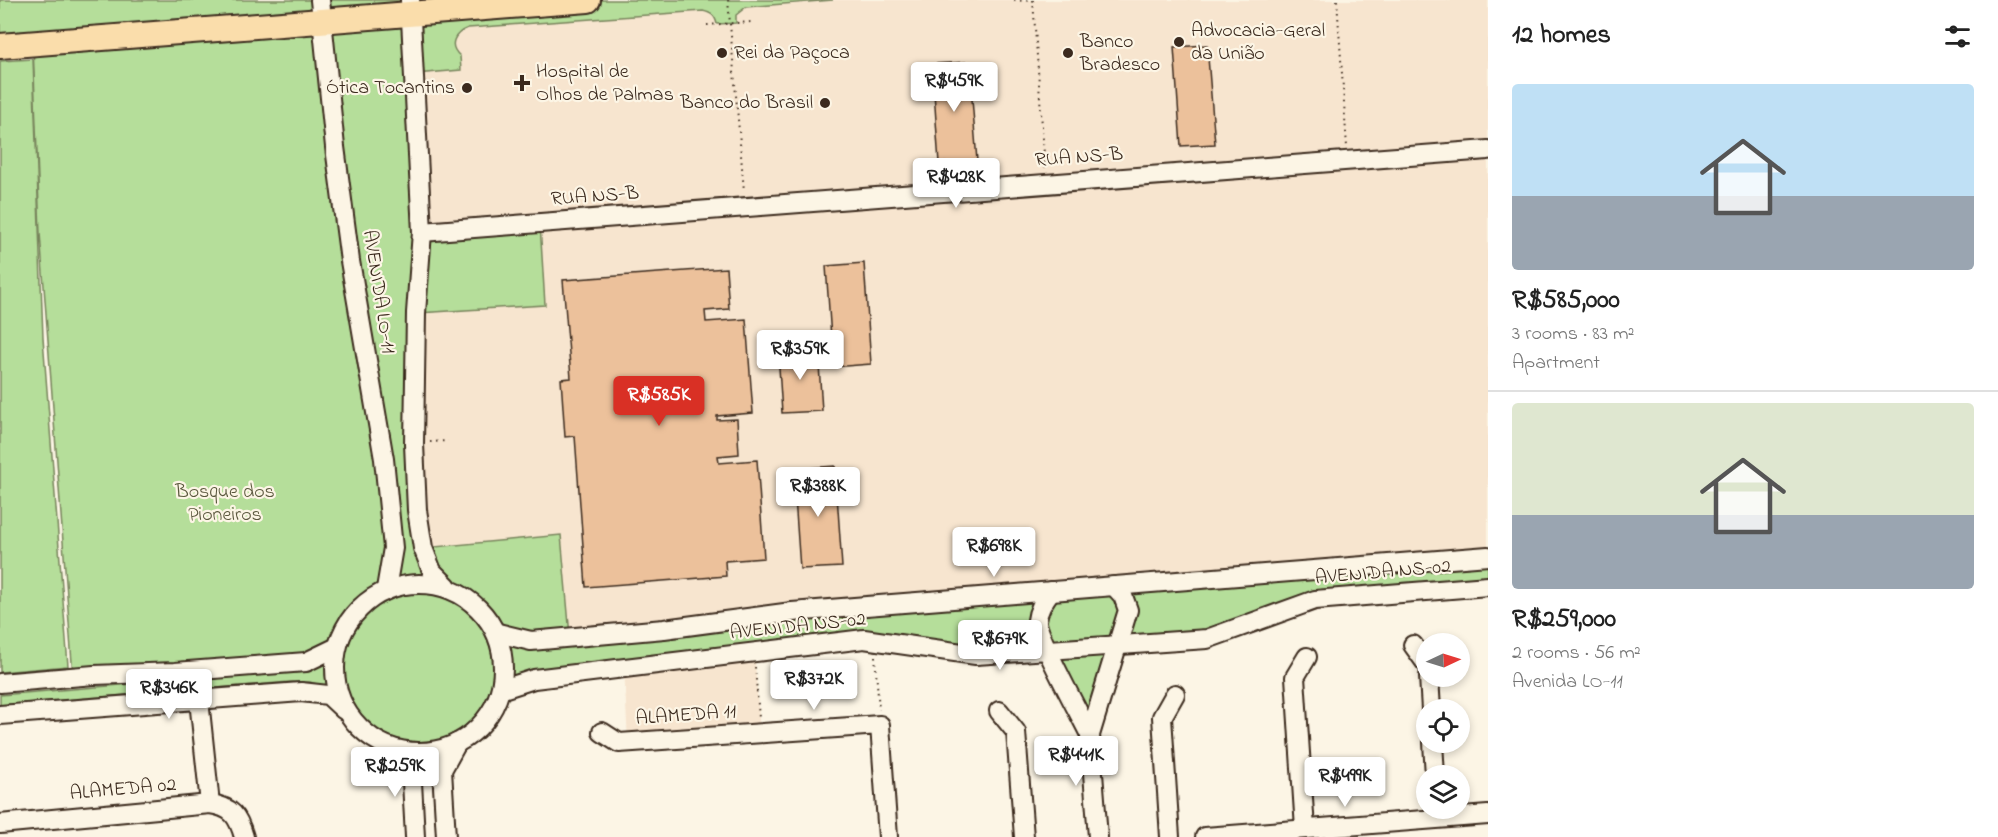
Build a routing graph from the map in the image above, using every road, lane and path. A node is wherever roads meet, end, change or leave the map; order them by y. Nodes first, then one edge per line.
1 (588, 0) edge
2 (728, 0) edge
3 (1032, 0) edge
4 (1337, 0) edge
5 (1014, 1) edge
6 (410, 6) edge
7 (321, 10) edge
8 (750, 22) dead end
9 (730, 23) junction
10 (707, 25) dead end
11 (0, 46) edge
12 (1488, 150) edge
13 (1348, 161) junction
14 (1046, 183) junction
15 (746, 208) junction
16 (422, 232) junction
17 (448, 441) dead end
18 (422, 443) dead end
19 (1488, 556) edge
20 (447, 586) junction
21 (1114, 586) junction
22 (1488, 586) edge
23 (386, 589) junction
24 (1051, 591) junction
25 (498, 633) junction
26 (873, 640) junction
27 (1117, 645) junction
28 (1413, 645) dead end
29 (335, 648) junction
30 (1416, 649) edge
31 (1047, 650) junction
32 (754, 653) junction
33 (1307, 657) dead end
34 (0, 683) edge
35 (503, 689) junction
36 (1175, 694) dead end
37 (199, 700) junction
38 (344, 710) junction
39 (999, 711) dead end
40 (0, 715) edge
41 (880, 725) junction
42 (602, 732) dead end
43 (760, 733) junction
44 (1090, 735) junction
45 (457, 743) junction
46 (399, 753) junction
47 (210, 804) junction
48 (1470, 815) edge
49 (1488, 815) edge
50 (1418, 819) edge
51 (0, 824) edge
52 (1305, 829) junction
53 (1375, 830) edge
54 (242, 831) edge
55 (1237, 836) edge
56 (415, 837) edge
57 (446, 837) edge
58 (888, 837) edge
59 (1024, 837) edge
60 (1098, 837) edge
61 (1170, 837) edge
62 (1205, 837) edge

1 - 6 main road
2 - 9 path
3 - 5 path
3 - 14 path
4 - 13 path
6 - 7 main road
6 - 16 street, AVENIDA LO-11
7 - 11 main road
7 - 23 street, AVENIDA LO-11
8 - 9 path
9 - 10 path
9 - 15 path
12 - 13 street, RUA NS-B
13 - 14 street, RUA NS-B
14 - 15 street, RUA NS-B
15 - 16 street, RUA NS-B
16 - 20 street, AVENIDA LO-11
17 - 18 path
19 - 21 street, AVENIDA NS-02
20 - 23 street
20 - 25 street
21 - 24 street, AVENIDA NS-02
21 - 27 street
22 - 27 street, AVENIDA NS-02
23 - 29 street
24 - 25 street, AVENIDA NS-02
24 - 31 street
25 - 35 street
26 - 31 street, AVENIDA NS-02
26 - 32 street, AVENIDA NS-02
26 - 41 path
27 - 31 street, AVENIDA NS-02
27 - 44 street
28 - 30 street
29 - 34 street
29 - 38 street
31 - 44 street
32 - 35 street, AVENIDA NS-02
32 - 43 path
33 - 52 street
35 - 45 street
36 - 61 street
37 - 38 street
37 - 40 street
37 - 47 street
38 - 46 street
39 - 59 street
41 - 43 street, ALAMEDA 11
41 - 58 street
42 - 43 street, ALAMEDA 11
44 - 60 street
45 - 46 street
45 - 57 street
46 - 56 street
47 - 51 street, ALAMEDA 02
47 - 54 street
48 - 49 street
50 - 53 street
52 - 53 street
52 - 55 street
55 - 62 street

